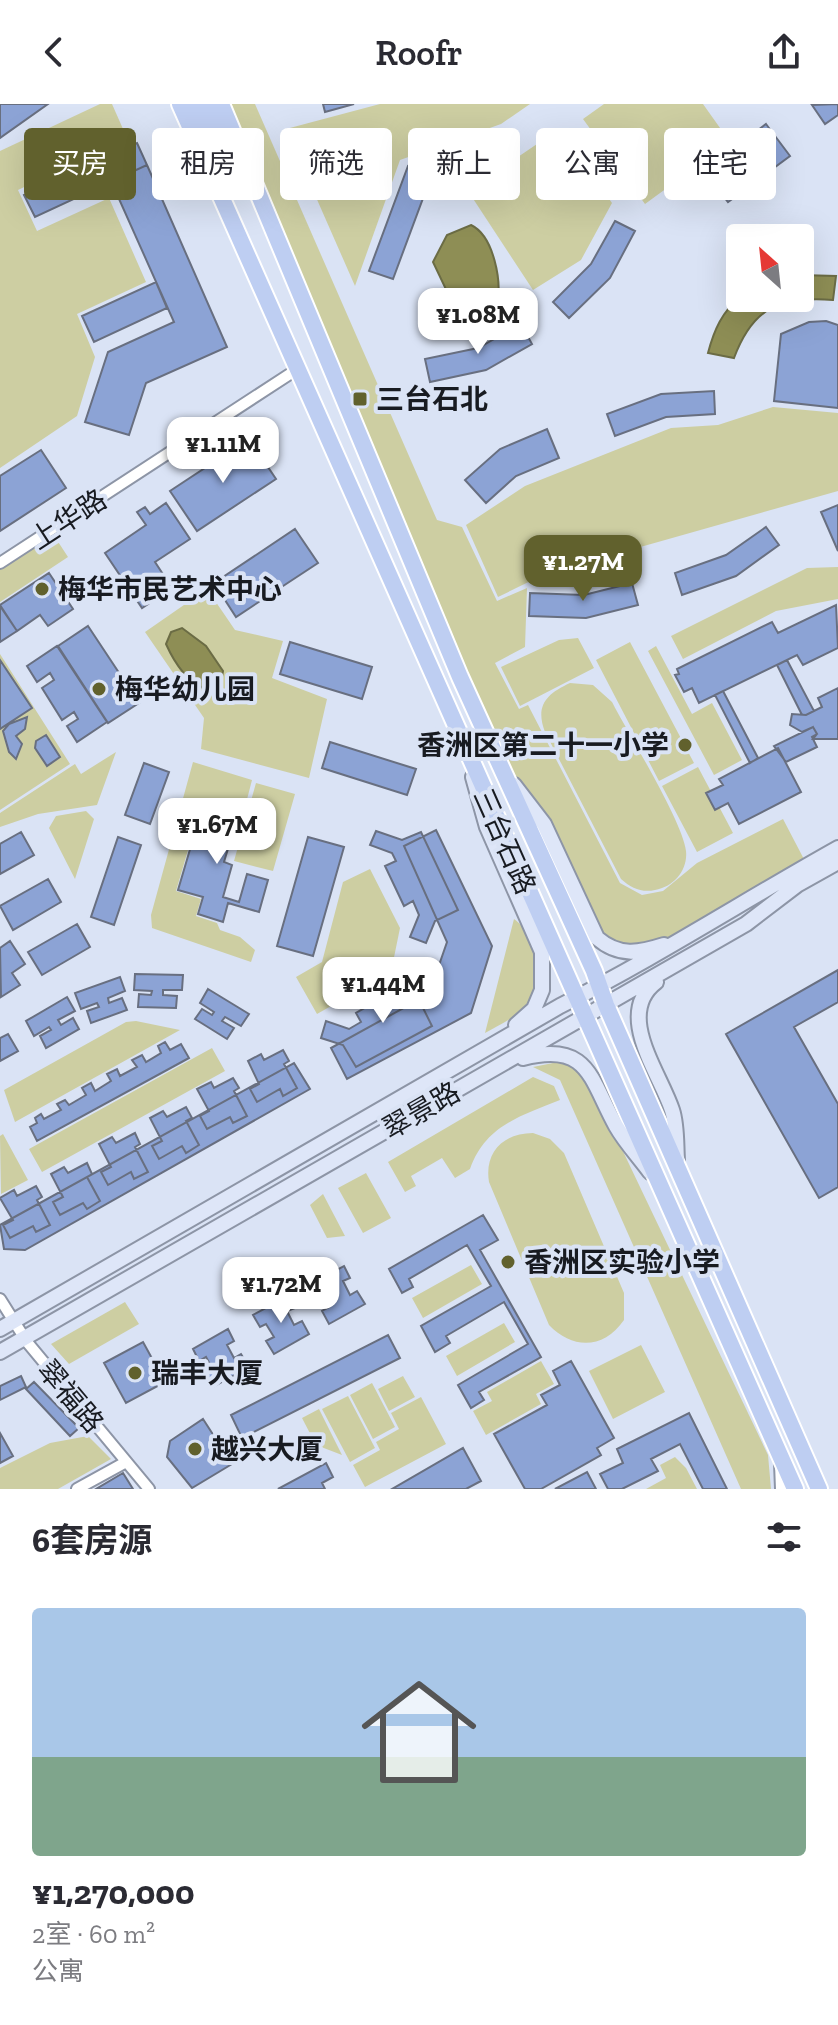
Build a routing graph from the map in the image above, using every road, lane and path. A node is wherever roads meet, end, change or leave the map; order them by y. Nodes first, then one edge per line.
1 (180, 104) edge
2 (192, 104) edge
3 (207, 104) edge
4 (221, 104) edge
5 (206, 128) edge
6 (214, 128) edge
7 (228, 200) edge
8 (261, 200) edge
9 (265, 204) junction
10 (230, 219) junction
11 (296, 370) junction
12 (0, 563) edge
13 (467, 753) junction
14 (504, 772) junction
15 (838, 848) edge
16 (838, 862) edge
17 (720, 920) junction
18 (684, 960) junction
19 (600, 985) junction
20 (574, 999) junction
21 (606, 1005) junction
22 (583, 1018) junction
23 (499, 1041) junction
24 (503, 1064) junction
25 (678, 1169) junction
26 (655, 1179) junction
27 (0, 1299) edge
28 (6, 1325) edge
29 (24, 1338) junction
30 (0, 1352) edge
31 (779, 1455) junction
32 (126, 1462) junction
33 (77, 1489) edge
34 (149, 1489) edge
35 (781, 1489) edge
36 (795, 1489) edge
37 (819, 1489) edge

1 - 10 main road, 三台石路
2 - 5 main road
3 - 6 main road
4 - 9 main road, 三台石路
7 - 10 main road
8 - 9 main road
9 - 14 main road, 三台石路
10 - 11 main road, 三台石路
11 - 12 street, 上华路
11 - 13 main road, 三台石路
13 - 20 main road, 三台石路
13 - 23 main road
14 - 17 main road
14 - 19 main road, 三台石路
15 - 17 main road, 翠景路
16 - 18 main road, 翠景路
17 - 19 main road, 翠景路
18 - 21 main road, 翠景路
18 - 25 main road
19 - 20 main road, 翠景路
19 - 21 main road, 三台石路
20 - 22 main road, 三台石路
20 - 23 main road, 翠景路
21 - 22 main road, 翠景路
21 - 25 main road, 三台石路
22 - 24 main road, 翠景路
22 - 26 main road, 三台石路
23 - 28 main road, 翠景路
24 - 26 main road
24 - 29 main road, 翠景路
25 - 37 main road, 三台石路
26 - 31 main road, 三台石路
27 - 28 street, 翠福路
28 - 29 street, 翠福路
29 - 30 main road, 翠景路
29 - 32 street, 翠福路
31 - 35 street
31 - 36 main road, 三台石路
32 - 33 street
32 - 34 street, 翠福路

